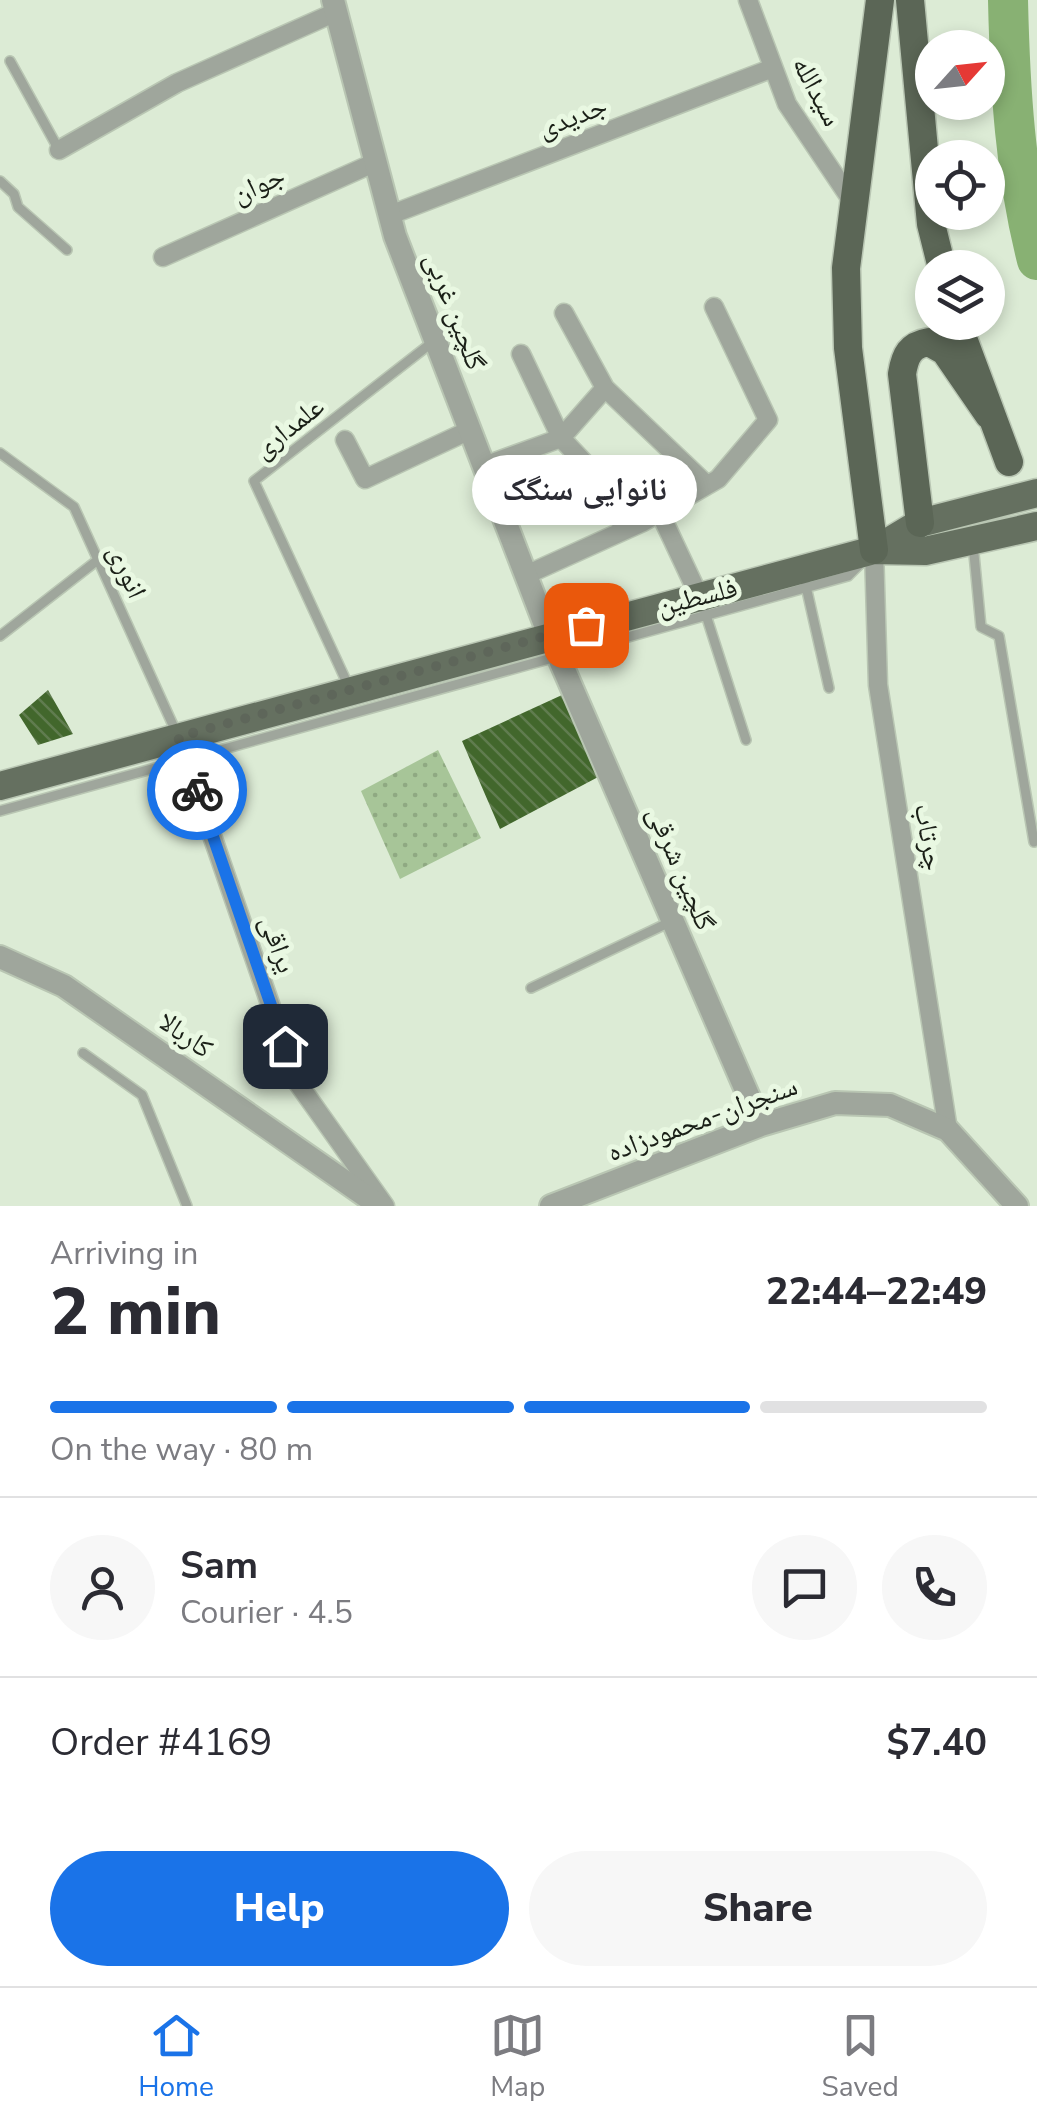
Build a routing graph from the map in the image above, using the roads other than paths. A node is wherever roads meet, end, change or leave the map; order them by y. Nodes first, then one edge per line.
1 (748, 0) edge
2 (880, 0) edge
3 (910, 0) edge
4 (335, 6) edge
5 (10, 61) dead end
6 (773, 68) junction
7 (59, 150) joint
8 (376, 162) junction
9 (0, 181) edge
10 (852, 202) junction
11 (390, 215) junction
12 (67, 250) dead end
13 (938, 250) edge
14 (163, 256) dead end
15 (714, 307) dead end
16 (564, 313) dead end
17 (436, 340) junction
18 (963, 340) edge
19 (521, 354) dead end
20 (604, 388) junction
21 (989, 415) junction
22 (470, 430) junction
23 (561, 438) junction
24 (345, 440) dead end
25 (0, 453) edge
26 (1009, 462) dead end
27 (484, 466) junction
28 (707, 485) junction
29 (1037, 493) edge
30 (660, 513) junction
31 (920, 523) junction
32 (1037, 526) edge
33 (625, 530) junction
34 (972, 541) junction
35 (874, 550) junction
36 (100, 560) junction
37 (526, 575) junction
38 (804, 578) junction
39 (702, 605) junction
40 (0, 636) edge
41 (553, 644) junction
42 (828, 688) dead end
43 (350, 689) junction
44 (746, 740) dead end
45 (182, 748) junction
46 (0, 786) edge
47 (0, 811) edge
48 (1034, 842) dead end
49 (673, 921) junction
50 (0, 957) edge
51 (531, 988) dead end
52 (83, 1053) dead end
53 (761, 1125) junction
54 (948, 1130) junction
55 (186, 1206) edge
56 (382, 1206) edge
57 (551, 1206) edge
58 (1017, 1206) edge

1 - 6 street, سیدالله
2 - 10 highway
3 - 13 highway
4 - 7 street
4 - 8 street, گلچین غربی
5 - 7 lane
6 - 10 street, سیدالله
6 - 11 street, جدیدی
8 - 11 street, گلچین غربی
8 - 14 street, جوان
9 - 12 lane
10 - 35 highway
11 - 17 street, گلچین غربی
15 - 28 street
16 - 20 street
17 - 22 street, گلچین غربی
17 - 43 lane, علمداری
18 - 21 highway
19 - 23 street
20 - 23 street
20 - 28 street
21 - 26 highway
21 - 31 highway
22 - 24 street
22 - 27 street, گلچین غربی
23 - 27 street
23 - 33 street
25 - 36 lane, انوری
27 - 37 street, گلچین غربی
28 - 30 street
29 - 31 main road
30 - 33 street
30 - 39 street
31 - 35 main road
32 - 34 main road
33 - 37 street
34 - 35 main road
34 - 48 lane
35 - 38 main road, فلسطین
35 - 54 street, چرتاب
36 - 40 lane
36 - 45 lane, انوری
37 - 41 street, گلچین غربی
38 - 39 main road, فلسطین
38 - 42 lane
39 - 41 main road, فلسطین
39 - 44 lane
41 - 43 main road, فلسطین
41 - 45 lane
41 - 49 street, گلچین شرقی
43 - 45 main road, فلسطین
45 - 46 main road, فلسطین
45 - 47 lane
45 - 56 street, یراقی
49 - 51 lane
49 - 53 street, گلچین شرقی
50 - 56 street, کاربالا
52 - 55 lane
53 - 54 street, سنجران-محمودزاده
53 - 57 street, سنجران-محمودزاده
54 - 58 street, سنجران-محمودزاده

